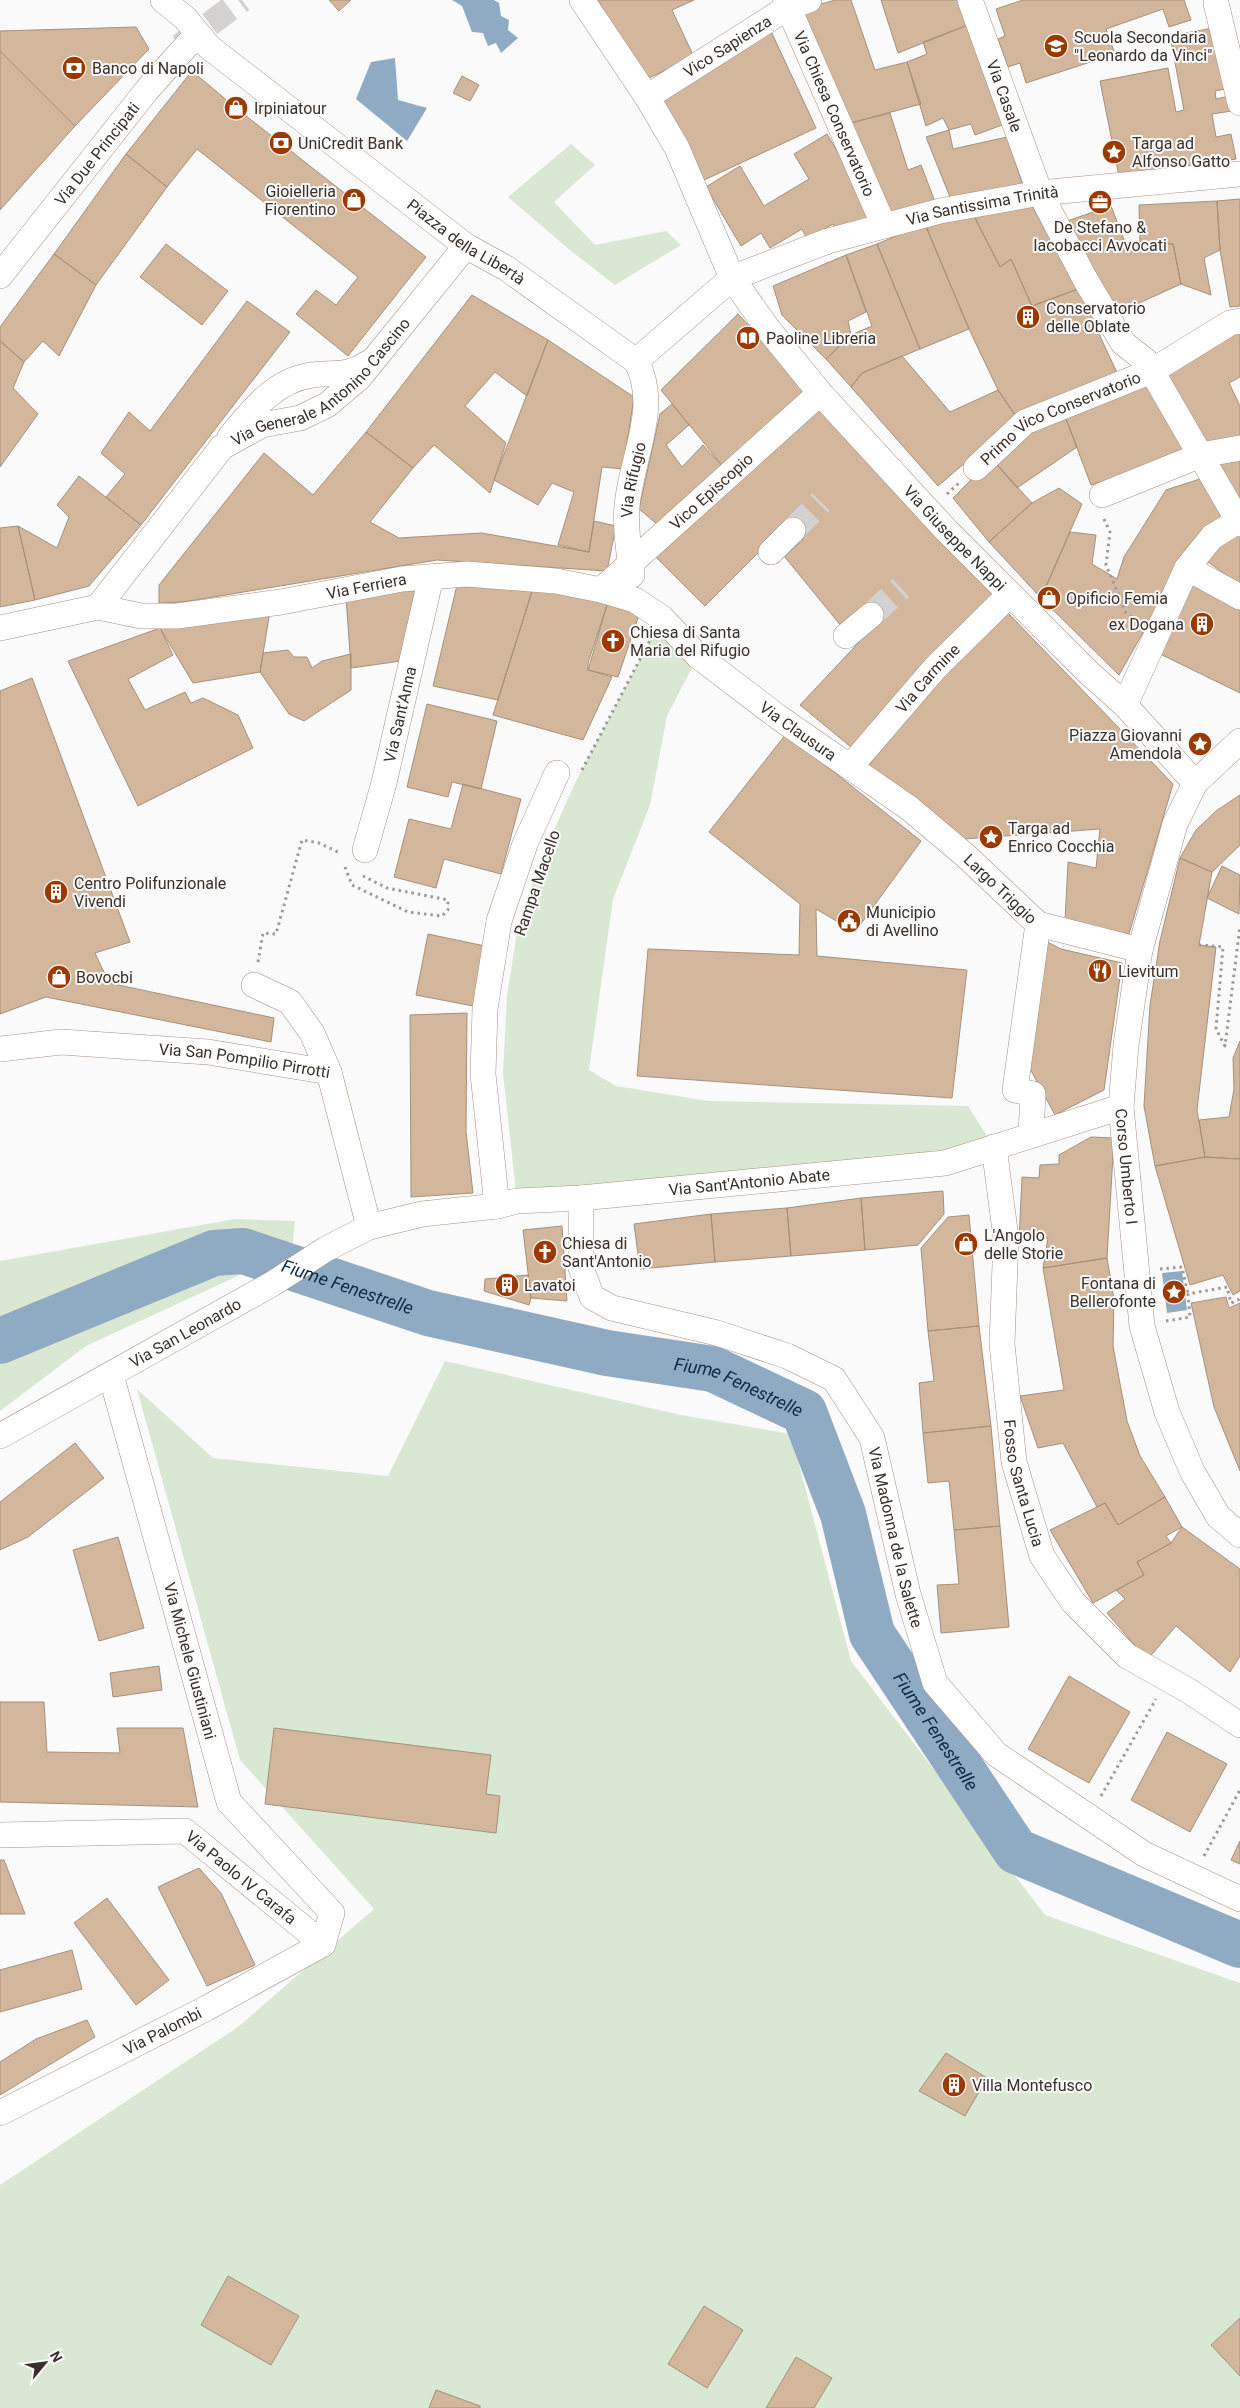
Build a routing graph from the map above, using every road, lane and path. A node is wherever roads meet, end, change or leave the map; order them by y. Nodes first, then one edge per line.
1 (163, 0) edge
2 (582, 0) edge
3 (970, 0) edge
4 (794, 3) edge
5 (1216, 3) dead end
6 (202, 38) junction
7 (647, 97) junction
8 (1240, 103) edge
9 (1240, 174) edge
10 (1040, 193) junction
11 (884, 226) junction
12 (466, 246) junction
13 (0, 276) edge
14 (732, 278) junction
15 (1240, 320) edge
16 (374, 359) junction
17 (636, 361) junction
18 (1152, 371) junction
19 (820, 392) junction
20 (222, 447) junction
21 (1240, 448) edge
22 (1201, 455) junction
23 (976, 468) joint
24 (1102, 495) joint
25 (928, 511) junction
26 (1239, 522) edge
27 (628, 526) junction
28 (793, 530) tunnel mouth
29 (660, 536) junction
30 (770, 552) dead end
31 (630, 563) junction
32 (1187, 568) junction
33 (431, 577) junction
34 (601, 590) junction
35 (1010, 594) junction
36 (1240, 597) edge
37 (635, 600) junction
38 (98, 607) junction
39 (871, 615) tunnel mouth
40 (662, 618) junction
41 (0, 628) edge
42 (1156, 634) junction
43 (846, 636) dead end
44 (1125, 705) junction
45 (1240, 741) edge
46 (850, 767) junction
47 (569, 773) joint
48 (1195, 783) junction
49 (365, 850) joint
50 (975, 854) joint
51 (1038, 924) junction
52 (1240, 927) edge
53 (1199, 945) dead end
54 (1140, 950) junction
55 (254, 985) joint
56 (0, 1049) edge
57 (329, 1072) junction
58 (1121, 1107) junction
59 (1031, 1134) junction
60 (994, 1147) junction
61 (581, 1198) junction
62 (497, 1206) junction
63 (369, 1227) junction
64 (1137, 1272) junction
65 (1188, 1294) junction
66 (1240, 1299) edge
67 (1142, 1326) junction
68 (111, 1375) junction
69 (0, 1436) edge
70 (1240, 1535) edge
71 (1167, 1679) junction
72 (1240, 1725) edge
73 (1240, 1790) edge
74 (1089, 1816) junction
75 (0, 1835) edge
76 (1192, 1877) junction
77 (1240, 1899) edge
78 (323, 1944) junction
79 (0, 2113) edge

1 - 6 street, Piazza della Libertà
2 - 7 street, Via Giuseppe Nappi
3 - 10 street, Via Casale
4 - 7 street, Vico Sapienza
4 - 11 street, Via Chiesa Conservatorio
5 - 8 street
6 - 12 street, Piazza della Libertà
6 - 13 street, Via Due Principati
7 - 14 street, Via Giuseppe Nappi
9 - 10 street, Via Santissima Trinità
10 - 11 street, Via Santissima Trinità
10 - 18 street, Via Casale
11 - 14 street, Via Santissima Trinità
12 - 16 street, Via Generale Antonino Cascino
12 - 17 street, Piazza della Libertà
14 - 17 street
14 - 19 street, Via Giuseppe Nappi
15 - 18 street, Primo Vico Conservatorio
16 - 20 street, Via Generale Antonino Cascino
16 - 20 street
17 - 27 street, Via Rifugio
18 - 22 street, Via Casale
18 - 23 street, Primo Vico Conservatorio
19 - 25 street, Via Giuseppe Nappi
19 - 29 street, Vico Episcopio
20 - 38 street, Via Generale Antonino Cascino
21 - 22 street
22 - 24 street
22 - 26 street, Via Casale
23 - 25 path, Primo Vico Conservatorio
24 - 42 path
25 - 35 street, Via Giuseppe Nappi
26 - 32 street
27 - 29 street
27 - 31 street, Via Rifugio
28 - 30 street
29 - 31 street, Vico Episcopio
31 - 34 street, Vico Episcopio
31 - 37 street, Via Rifugio
32 - 36 street
32 - 42 street
33 - 34 street, Via Ferriera
33 - 38 street, Via Ferriera
33 - 49 street, Via Sant'Anna
34 - 37 street, Via Ferriera
35 - 44 street, Via Giuseppe Nappi
35 - 46 street, Via Carmine
37 - 40 street, Via Clausura
38 - 41 street
39 - 43 street
40 - 46 street, Via Clausura
40 - 47 path
42 - 44 street
44 - 48 street, Via Giuseppe Nappi
45 - 48 street
46 - 50 street, Via Clausura
47 - 62 street, Rampa Macello
48 - 54 street, Corso Umberto I
49 - 55 path
50 - 51 street, Largo Triggio
51 - 54 street, Largo Triggio
51 - 59 street
52 - 53 path
54 - 58 street, Corso Umberto I
55 - 57 street
56 - 57 street, Via San Pompilio Pirrotti
57 - 63 street, Via San Pompilio Pirrotti
58 - 59 street, Via Sant'Antonio Abate
58 - 64 street, Corso Umberto I
59 - 60 street, Via Sant'Antonio Abate
60 - 61 street, Via Sant'Antonio Abate
60 - 71 street, Fosso Santa Lucia
61 - 62 street, Via Sant'Antonio Abate
61 - 74 street, Via Madonna de la Salette
62 - 63 street, Via Sant'Antonio Abate
63 - 68 street, Via San Leonardo
64 - 65 path
64 - 67 street, Corso Umberto I
65 - 66 path
65 - 67 path
67 - 70 street, Corso Umberto I
68 - 69 street, Via San Leonardo
68 - 78 street, Via Michele Giustiniani
71 - 72 street, Fosso Santa Lucia
71 - 74 path
73 - 76 path
74 - 76 street, Via Madonna de la Salette
75 - 78 street, Via Paolo IV Carafa
76 - 77 street, Via Madonna de la Salette
78 - 79 street, Via Palombi

